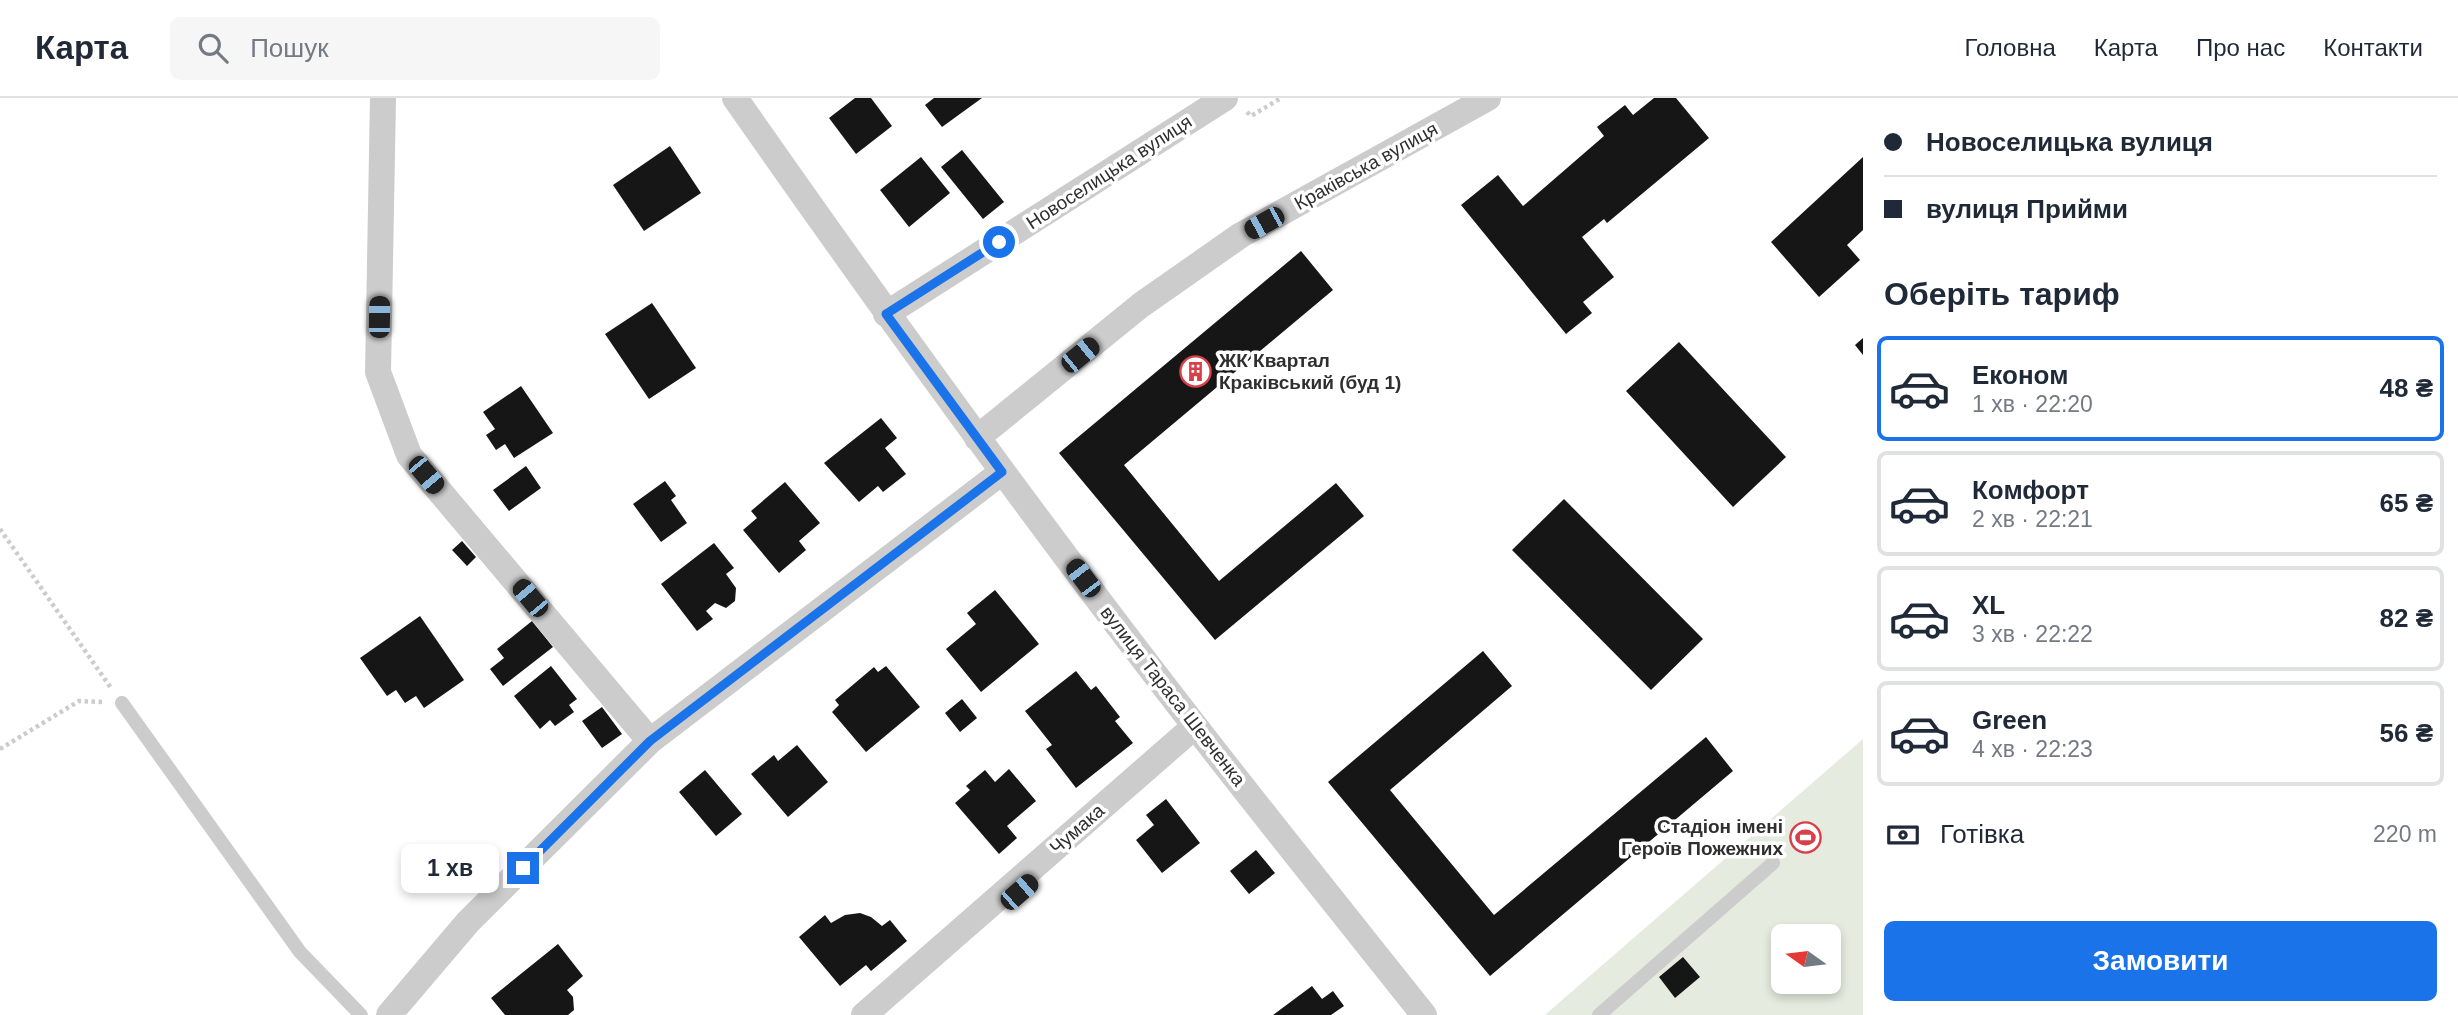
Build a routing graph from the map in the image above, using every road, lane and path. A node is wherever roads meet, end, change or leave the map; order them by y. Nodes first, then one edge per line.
1 (383, 98) edge
2 (735, 98) edge
3 (1281, 98) edge
4 (1488, 98) edge
5 (1233, 102) edge
6 (886, 314) junction
7 (977, 438) junction
8 (1002, 472) junction
9 (0, 529) edge
10 (122, 703) junction
11 (1197, 730) junction
12 (650, 741) junction
13 (0, 749) edge
14 (1773, 863) dead end
15 (361, 1015) edge
16 (389, 1015) edge
17 (864, 1015) edge
18 (878, 1015) edge
19 (1424, 1015) edge
20 (1599, 1015) edge

1 - 12 street
2 - 6 street, вулиця Тараса Шевченка
3 - 5 path
4 - 7 street, Краківська вулиця
5 - 6 street, Новоселицька вулиця
6 - 7 street, вулиця Тараса Шевченка
7 - 8 street, вулиця Тараса Шевченка
8 - 11 street, вулиця Тараса Шевченка
8 - 12 street
9 - 10 path
10 - 13 path
10 - 15 lane
11 - 17 street, Чумака
11 - 18 street
11 - 19 street, вулиця Тараса Шевченка
12 - 16 street
14 - 20 lane

